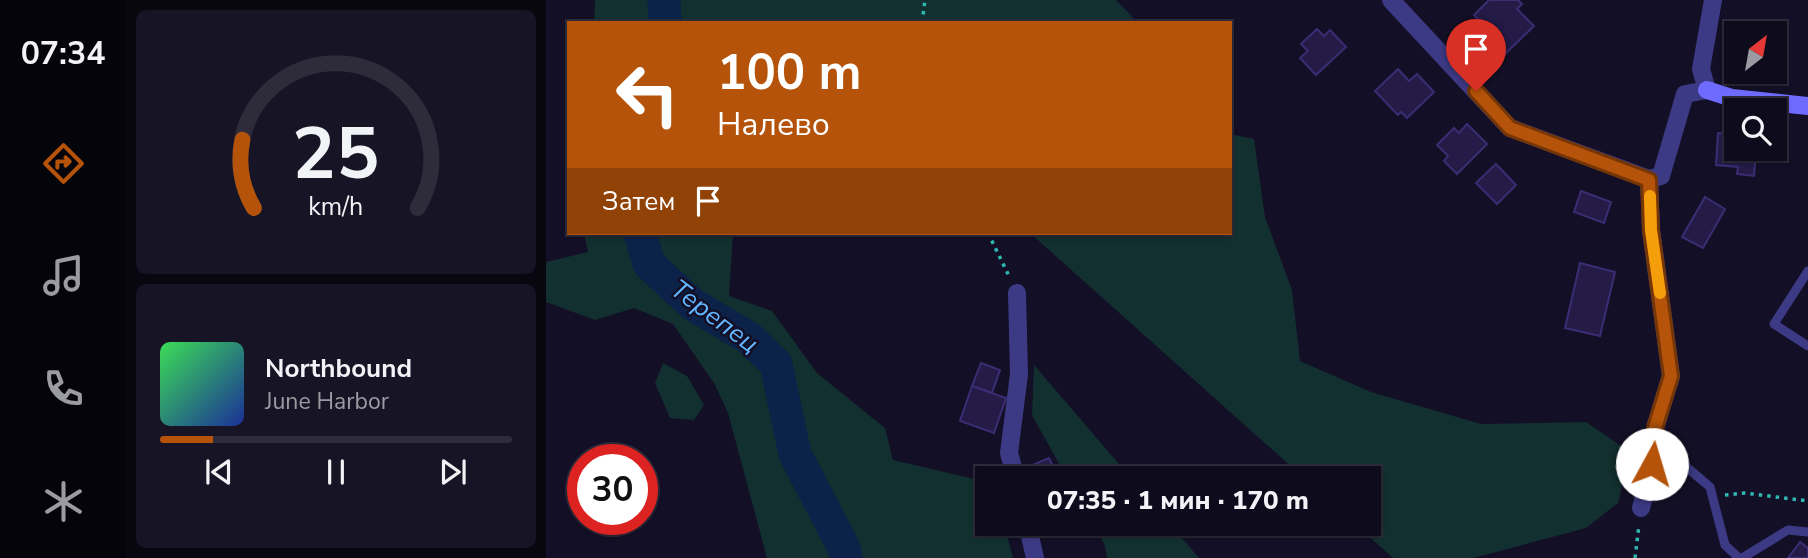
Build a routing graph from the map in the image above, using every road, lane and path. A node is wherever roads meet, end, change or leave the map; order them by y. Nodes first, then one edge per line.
1 (925, 0) edge
2 (1391, 0) edge
3 (1713, 0) edge
4 (922, 21) edge
5 (1707, 90) junction
6 (1808, 106) edge
7 (1649, 180) junction
8 (989, 235) edge
9 (1808, 271) edge
10 (1017, 293) joint
11 (1808, 346) edge
12 (1658, 443) junction
13 (1013, 466) edge
14 (1713, 496) junction
15 (1808, 501) edge
16 (1641, 508) joint
17 (1808, 532) edge
18 (1030, 536) edge
19 (1035, 558) edge
20 (1635, 558) edge
21 (1740, 558) edge

1 - 4 path
2 - 7 street
3 - 5 street
5 - 6 street
5 - 7 street
7 - 12 street
8 - 10 path
9 - 11 lane
10 - 13 street
12 - 14 lane
12 - 16 street
14 - 15 path
14 - 21 lane
16 - 20 path
17 - 21 lane
18 - 19 street

